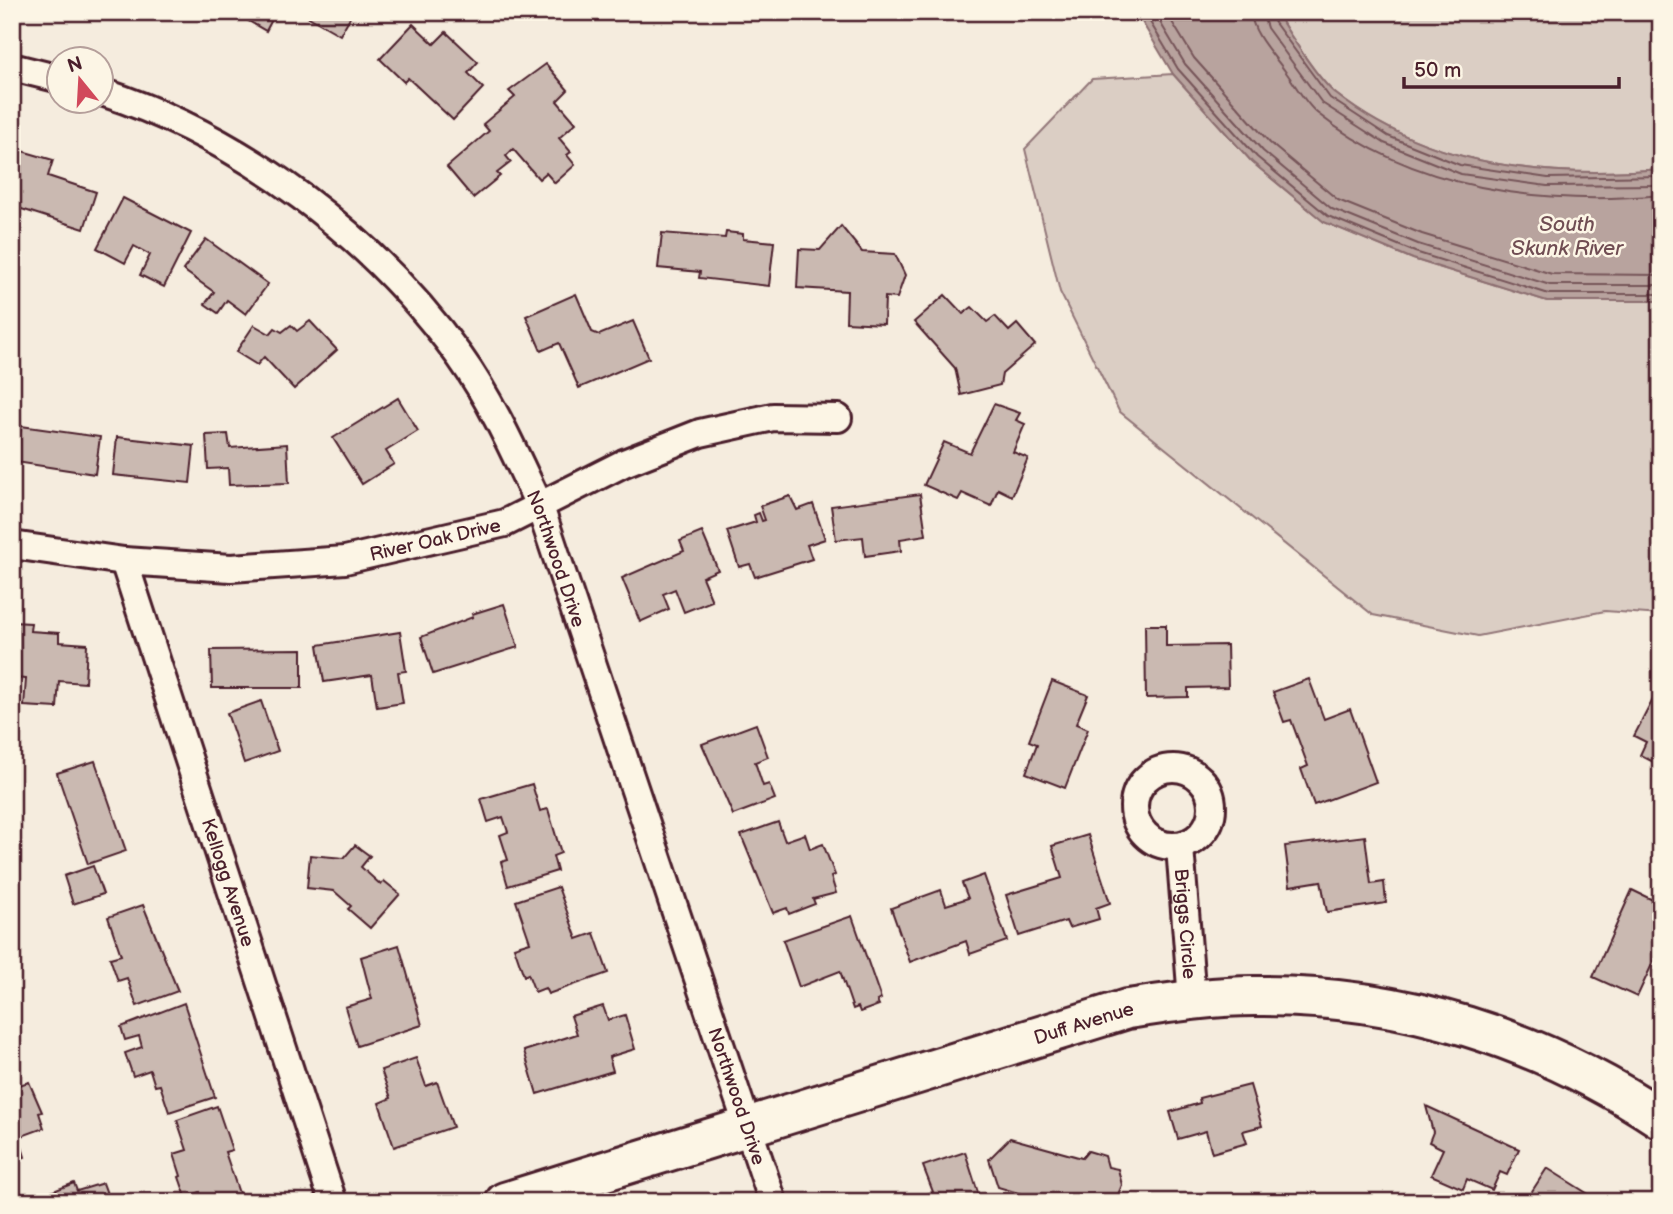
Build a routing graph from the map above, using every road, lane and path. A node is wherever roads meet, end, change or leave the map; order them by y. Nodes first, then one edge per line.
1 (12, 67) edge
2 (46, 76) edge
3 (116, 97) edge
4 (838, 418) dead end
5 (540, 507) junction
6 (12, 545) edge
7 (124, 562) junction
8 (1180, 847) dead end
9 (1192, 1000) junction
10 (1661, 1119) edge
11 (747, 1127) junction
12 (333, 1202) edge
13 (505, 1202) edge
14 (773, 1202) edge

1 - 2 street
3 - 5 street, Northwood Drive
4 - 5 street, River Oak Drive
5 - 7 street, River Oak Drive
5 - 11 street, Northwood Drive
6 - 7 street, River Oak Drive
7 - 12 street, Kellogg Avenue
8 - 9 street, Briggs Circle
9 - 10 main road, Duff Avenue
9 - 11 main road, Duff Avenue
11 - 13 main road, Duff Avenue
11 - 14 street, Northwood Drive

